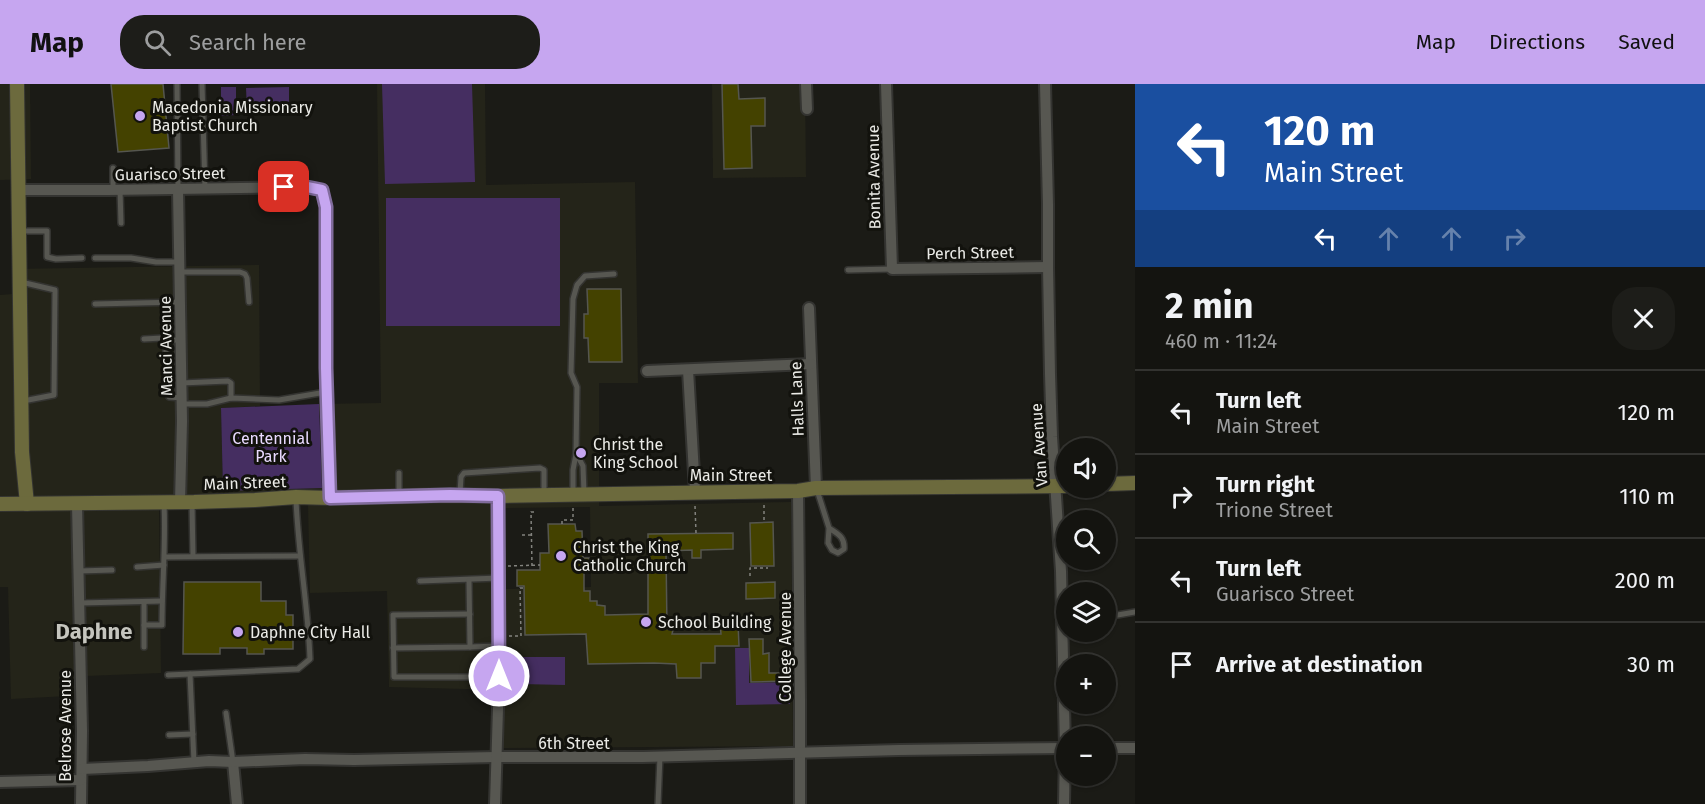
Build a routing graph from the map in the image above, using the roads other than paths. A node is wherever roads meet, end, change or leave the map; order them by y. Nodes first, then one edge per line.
1 (17, 84) edge
2 (177, 84) edge
3 (202, 84) edge
4 (806, 84) edge
5 (886, 84) edge
6 (1045, 84) edge
7 (807, 109) dead end
8 (113, 168) dead end
9 (205, 188) junction
10 (19, 190) junction
11 (117, 190) junction
12 (178, 190) junction
13 (121, 223) dead end
14 (19, 231) junction
15 (82, 258) dead end
16 (95, 258) dead end
17 (179, 267) junction
18 (1048, 267) junction
19 (892, 269) junction
20 (848, 270) dead end
21 (614, 274) dead end
22 (20, 282) junction
23 (180, 302) junction
24 (249, 302) dead end
25 (95, 304) dead end
26 (809, 308) dead end
27 (144, 339) dead end
28 (166, 340) junction
29 (180, 340) junction
30 (812, 364) junction
31 (688, 370) junction
32 (647, 371) dead end
33 (181, 383) junction
34 (326, 392) junction
35 (231, 398) junction
36 (22, 401) junction
37 (182, 401) junction
38 (576, 454) junction
39 (1056, 459) edge
40 (399, 473) dead end
41 (1135, 483) edge
42 (1116, 484) edge
43 (1056, 486) edge
44 (816, 488) junction
45 (798, 490) junction
46 (578, 493) junction
47 (544, 494) junction
48 (460, 495) junction
49 (399, 496) junction
50 (498, 496) junction
51 (296, 497) junction
52 (695, 497) junction
53 (330, 498) junction
54 (1061, 498) edge
55 (164, 502) junction
56 (186, 502) junction
57 (0, 504) edge
58 (27, 504) junction
59 (76, 504) junction
60 (829, 528) dead end
61 (165, 556) junction
62 (193, 556) junction
63 (300, 556) junction
64 (164, 565) junction
65 (137, 567) dead end
66 (112, 570) dead end
67 (77, 571) junction
68 (499, 579) junction
69 (420, 581) dead end
70 (469, 581) junction
71 (1063, 582) edge
72 (162, 601) junction
73 (144, 602) junction
74 (78, 603) junction
75 (1135, 612) edge
76 (470, 614) junction
77 (1116, 615) edge
78 (144, 625) junction
79 (499, 641) junction
80 (1064, 642) edge
81 (144, 647) dead end
82 (470, 647) junction
83 (393, 648) junction
84 (190, 674) junction
85 (168, 675) dead end
86 (499, 676) junction
87 (226, 713) dead end
88 (1066, 726) edge
89 (193, 734) junction
90 (170, 735) dead end
91 (1056, 748) edge
92 (1116, 748) edge
93 (1135, 748) edge
94 (799, 752) junction
95 (660, 756) junction
96 (496, 758) junction
97 (194, 762) junction
98 (233, 762) junction
99 (81, 775) junction
100 (0, 782) edge
101 (1065, 786) edge
102 (81, 804) edge
103 (237, 804) edge
104 (495, 804) edge
105 (658, 804) edge
106 (800, 804) edge
107 (1064, 804) edge

1 - 10 main road
2 - 12 lane
3 - 9 lane
4 - 7 street
5 - 19 street, Bonita Avenue
6 - 18 street, Van Avenue
8 - 11 lane
9 - 12 street, Guarisco Street
9 - 34 street, Guarisco Street
10 - 11 street, Guarisco Street
10 - 14 main road
11 - 12 street, Guarisco Street
11 - 13 lane
12 - 17 street, Manci Avenue
14 - 15 lane
14 - 22 main road
16 - 17 lane
17 - 23 street, Manci Avenue
17 - 24 lane
18 - 19 street, Perch Street
18 - 39 street, Van Avenue
19 - 20 lane
21 - 38 lane
22 - 36 main road
22 - 36 lane
23 - 25 lane
23 - 29 street, Manci Avenue
26 - 30 street, Halls Lane
27 - 28 lane
28 - 29 lane
28 - 37 lane
29 - 33 street, Manci Avenue
30 - 31 street
30 - 44 street, Halls Lane
31 - 32 street
31 - 52 street
33 - 35 lane
33 - 37 street, Manci Avenue
34 - 35 lane
34 - 53 street
35 - 37 lane
36 - 58 main road
37 - 56 street, Manci Avenue
38 - 46 lane
38 - 46 lane
40 - 49 lane
41 - 42 main road
43 - 44 main road, Main Street
44 - 45 main road, Main Street
44 - 60 lane
45 - 52 main road, Main Street
45 - 94 street, College Avenue
46 - 47 main road, Main Street
46 - 52 main road, Main Street
47 - 48 lane
47 - 50 main road, Main Street
48 - 49 main road, Main Street
48 - 50 main road, Main Street
49 - 53 main road, Main Street
50 - 68 street
51 - 53 main road, Main Street
51 - 56 main road, Main Street
51 - 63 lane
54 - 71 street, Van Avenue
55 - 56 main road, Main Street
55 - 59 main road, Main Street
55 - 61 lane
56 - 62 lane
57 - 58 main road, Main Street
58 - 59 main road, Main Street
59 - 67 street, Belrose Avenue
61 - 62 lane
61 - 64 lane
62 - 63 lane
63 - 84 lane
64 - 65 lane
64 - 72 lane
66 - 67 lane
67 - 74 street, Belrose Avenue
68 - 70 lane
68 - 79 street
69 - 70 lane
70 - 76 lane
72 - 73 lane
72 - 78 lane
73 - 74 lane
73 - 78 lane
74 - 99 street, Belrose Avenue
75 - 77 lane
76 - 82 lane
76 - 83 lane
78 - 81 lane
79 - 82 lane
79 - 86 street
80 - 88 street, Van Avenue
82 - 83 lane
83 - 86 lane
84 - 85 lane
84 - 89 lane
86 - 96 street
87 - 98 lane
89 - 90 lane
89 - 97 lane
91 - 94 street, 6th Street
92 - 93 street
94 - 95 street, 6th Street
94 - 106 street, College Avenue
95 - 96 street, 6th Street
95 - 105 lane
96 - 98 street, 6th Street
96 - 104 street
97 - 98 street, 6th Street
97 - 99 street, 6th Street
98 - 103 street
99 - 100 street, 6th Street
99 - 102 street, Belrose Avenue
101 - 107 street, Van Avenue

